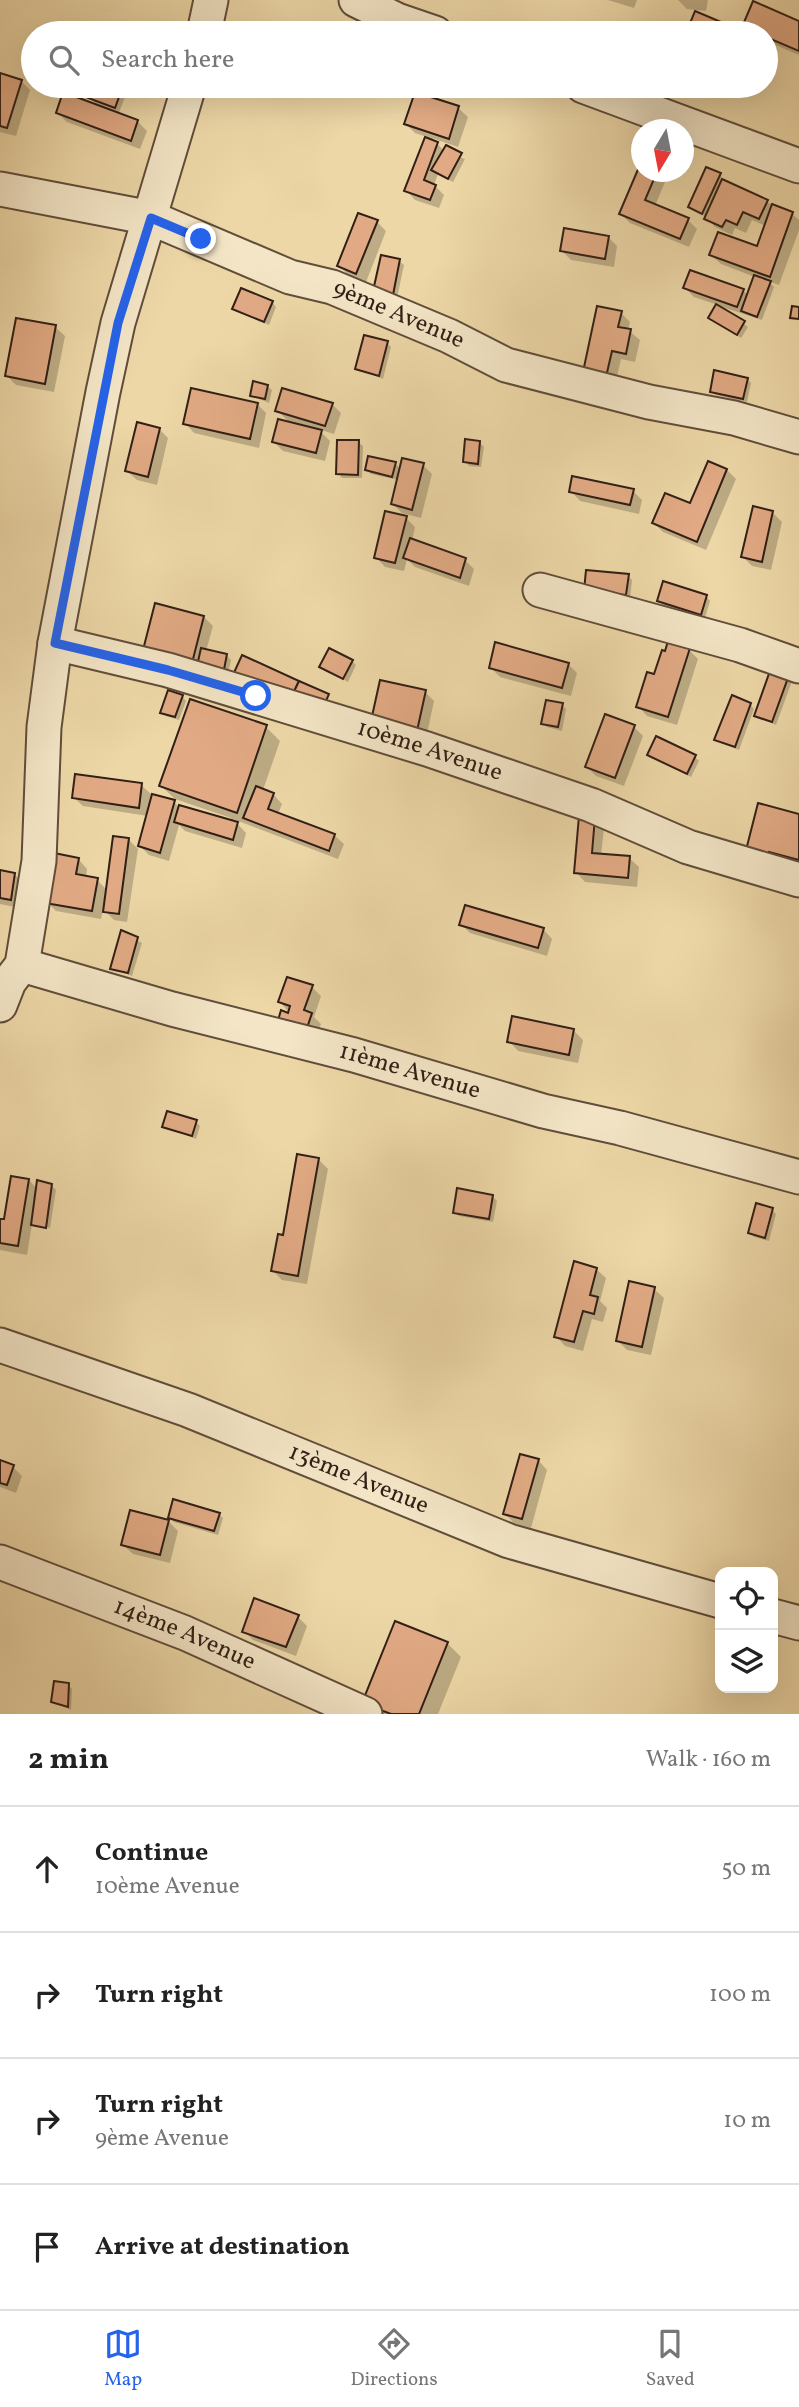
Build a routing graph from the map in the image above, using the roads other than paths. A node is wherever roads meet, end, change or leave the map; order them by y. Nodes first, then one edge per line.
1 (211, 0) edge
2 (356, 0) edge
3 (207, 21) edge
4 (400, 21) edge
5 (185, 98) edge
6 (615, 98) edge
7 (799, 166) edge
8 (0, 189) edge
9 (151, 218) junction
10 (799, 437) edge
11 (540, 590) dead end
12 (55, 643) junction
13 (799, 666) edge
14 (799, 880) edge
15 (22, 965) junction
16 (0, 1005) edge
17 (799, 1177) edge
18 (0, 1345) edge
19 (0, 1562) edge
20 (715, 1600) edge
21 (778, 1617) edge
22 (799, 1623) edge
23 (365, 1714) edge

1 - 3 street
2 - 4 street
5 - 9 street
6 - 7 street
8 - 9 street, 9ème Avenue
9 - 10 street, 9ème Avenue
9 - 12 street
11 - 13 street
12 - 14 street, 10ème Avenue
12 - 15 street
15 - 16 street
15 - 17 street, 11ème Avenue
18 - 20 street, 13ème Avenue
19 - 23 street, 14ème Avenue
21 - 22 street

